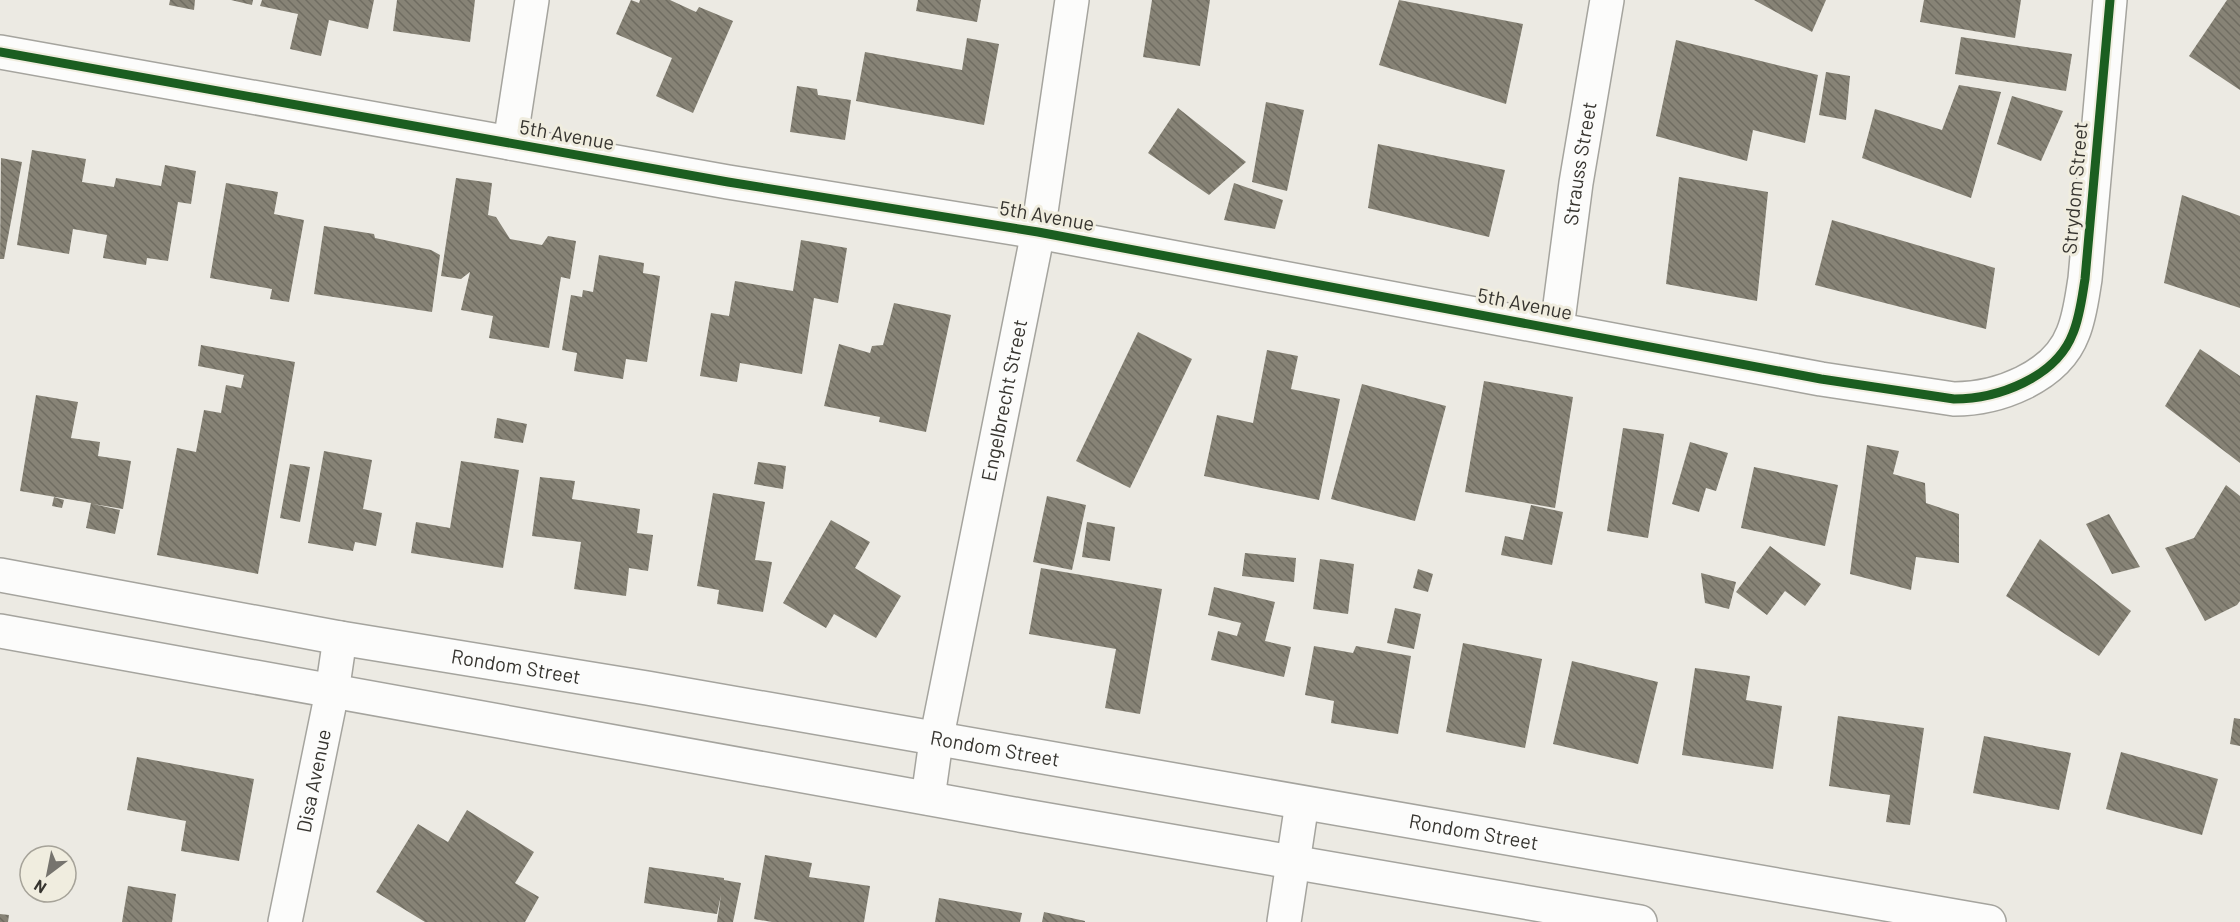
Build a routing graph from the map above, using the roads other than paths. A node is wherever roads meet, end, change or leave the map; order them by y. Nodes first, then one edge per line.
1 (532, 0) edge
2 (1071, 0) edge
3 (1607, 0) edge
4 (2110, 0) edge
5 (0, 52) edge
6 (510, 144) junction
7 (1038, 232) junction
8 (1557, 328) junction
9 (2046, 368) joint
10 (0, 575) edge
11 (0, 631) edge
12 (340, 638) junction
13 (332, 692) junction
14 (936, 741) junction
15 (928, 798) junction
16 (1302, 803) junction
17 (1293, 863) junction
18 (285, 922) edge
19 (1284, 922) edge
20 (1640, 922) edge
21 (1989, 922) edge

1 - 6 street
2 - 7 street, Engelbrecht Street
3 - 8 street, Strauss Street
4 - 9 street, Strydom Street
5 - 6 street, 5th Avenue
6 - 7 street, 5th Avenue
7 - 8 street, 5th Avenue
7 - 14 street, Engelbrecht Street
8 - 9 street, 5th Avenue
10 - 12 street, Rondom Street
11 - 13 street
12 - 13 street, Disa Avenue
12 - 14 street, Rondom Street
13 - 15 street
13 - 18 street, Disa Avenue
14 - 15 street, Engelbrecht Street
14 - 16 street, Rondom Street
15 - 17 street
16 - 17 street
16 - 21 street, Rondom Street
17 - 19 street
17 - 20 street

